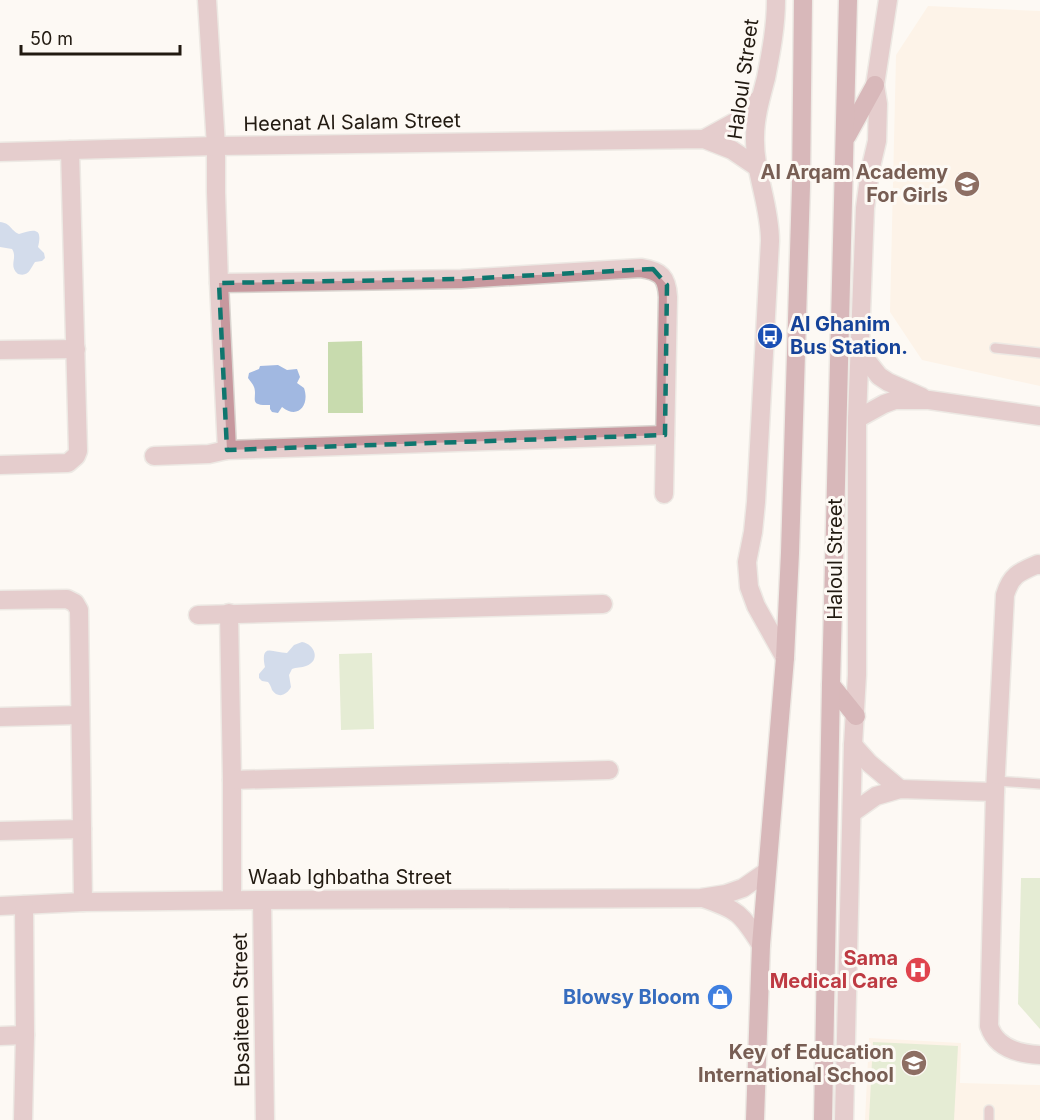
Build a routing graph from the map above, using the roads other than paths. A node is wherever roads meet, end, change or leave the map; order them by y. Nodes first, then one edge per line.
1 (207, 0) edge
2 (776, 0) edge
3 (803, 0) edge
4 (848, 0) edge
5 (900, 0) edge
6 (887, 7) edge
7 (875, 85) junction
8 (760, 98) junction
9 (704, 139) junction
10 (845, 140) junction
11 (216, 146) junction
12 (70, 150) junction
13 (0, 152) edge
14 (757, 167) junction
15 (219, 283) junction
16 (995, 348) dead end
17 (76, 349) junction
18 (0, 350) edge
19 (860, 352) junction
20 (1040, 353) edge
21 (929, 400) junction
22 (1040, 416) edge
23 (857, 419) junction
24 (665, 435) junction
25 (227, 450) junction
26 (154, 456) dead end
27 (0, 465) edge
28 (664, 494) dead end
29 (1040, 565) edge
30 (0, 600) edge
31 (603, 604) dead end
32 (229, 613) junction
33 (198, 615) dead end
34 (784, 658) junction
35 (831, 686) junction
36 (80, 716) junction
37 (855, 716) junction
38 (0, 717) edge
39 (853, 745) junction
40 (609, 770) dead end
41 (232, 780) junction
42 (1040, 784) edge
43 (995, 786) junction
44 (900, 789) junction
45 (852, 813) junction
46 (82, 829) junction
47 (0, 831) edge
48 (766, 872) junction
49 (701, 898) junction
50 (232, 900) junction
51 (262, 900) junction
52 (83, 902) junction
53 (24, 905) junction
54 (0, 906) edge
55 (761, 945) junction
56 (25, 1035) junction
57 (0, 1036) edge
58 (1040, 1055) edge
59 (23, 1120) edge
60 (265, 1120) edge
61 (755, 1120) edge
62 (823, 1120) edge
63 (844, 1120) edge

1 - 11 street
2 - 8 street, Haloul Street
3 - 34 main road
4 - 10 main road, Haloul Street
5 - 6 street
6 - 7 street, Haloul Street
7 - 10 main road
7 - 19 street, Haloul Street
8 - 9 street, Heenat Al Salam Street
8 - 14 street, Haloul Street
9 - 11 street, Heenat Al Salam Street
9 - 14 street, Heenat Al Salam Street
10 - 35 main road, Haloul Street
11 - 12 street, Heenat Al Salam Street
11 - 15 street
12 - 13 street, Heenat Al Salam Street
12 - 17 street
14 - 34 street, Haloul Street
15 - 24 street
15 - 25 street
16 - 20 lane
17 - 18 street
17 - 27 street
19 - 21 street
19 - 23 street, Haloul Street
21 - 22 street
21 - 23 street
23 - 37 street, Haloul Street
24 - 25 street
24 - 28 street
25 - 26 street
29 - 43 street
30 - 36 street
31 - 32 street
32 - 33 street
32 - 41 street
34 - 48 main road
35 - 37 main road
35 - 62 main road, Haloul Street
36 - 38 street
36 - 46 street
37 - 39 street, Haloul Street
39 - 44 street
39 - 45 street, Haloul Street
40 - 41 street
41 - 50 street
42 - 43 lane
43 - 44 street
43 - 58 street
44 - 45 street
45 - 63 street, Haloul Street
46 - 47 street
46 - 52 street
48 - 49 street, Waab Ighbatha Street
48 - 55 main road
49 - 51 street, Waab Ighbatha Street
49 - 55 street, Waab Ighbatha Street
50 - 51 street, Waab Ighbatha Street
50 - 52 street, Waab Ighbatha Street
51 - 60 street, Ebsaiteen Street
52 - 53 street, Waab Ighbatha Street
53 - 54 street, Waab Ighbatha Street
53 - 56 street
55 - 61 main road
56 - 57 street
56 - 59 street

